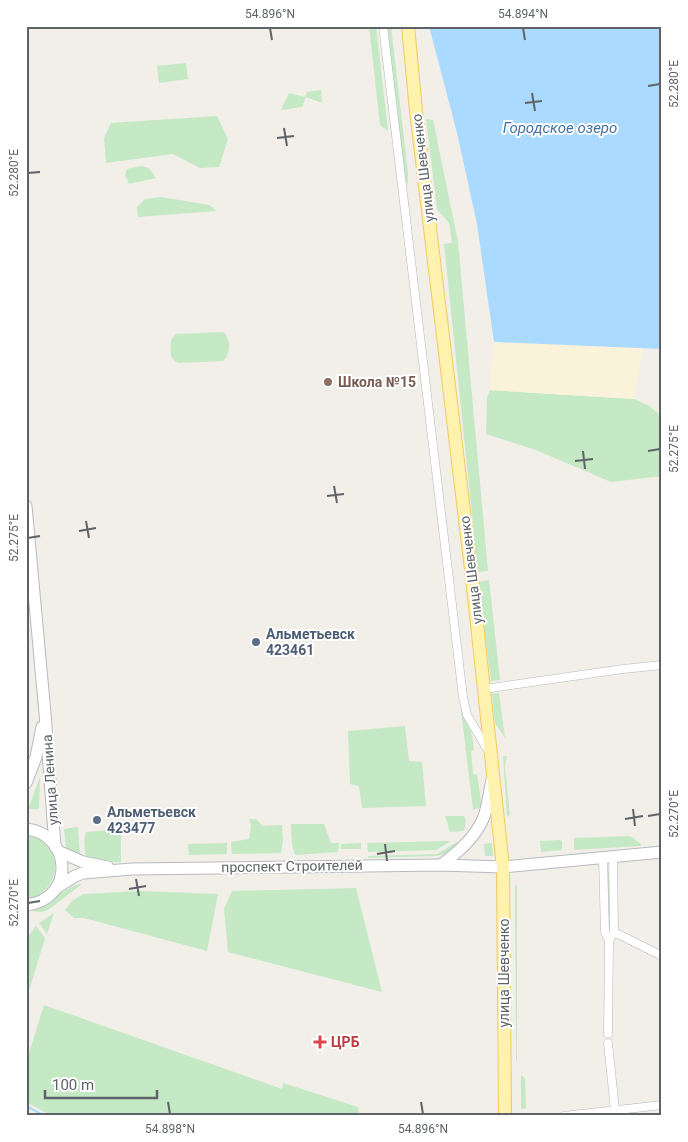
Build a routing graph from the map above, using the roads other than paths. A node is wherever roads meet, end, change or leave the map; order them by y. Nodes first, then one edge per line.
1 (383, 26) edge
2 (408, 26) edge
3 (26, 506) edge
4 (662, 665) edge
5 (484, 689) junction
6 (45, 713) junction
7 (491, 756) junction
8 (493, 775) junction
9 (26, 783) edge
10 (26, 829) edge
11 (57, 849) junction
12 (662, 852) edge
13 (608, 857) junction
14 (440, 865) junction
15 (503, 867) junction
16 (132, 868) junction
17 (56, 888) junction
18 (29, 906) edge
19 (614, 932) junction
20 (608, 941) junction
21 (662, 956) edge
22 (608, 1034) dead end
23 (608, 1042) dead end
24 (662, 1106) edge
25 (615, 1110) junction
26 (505, 1116) edge
27 (564, 1116) edge

1 - 7 street
2 - 5 main road, улица Шевченко
3 - 6 street, улица Ленина
4 - 5 street
5 - 7 main road, улица Шевченко
6 - 9 street, улица Ленина
6 - 11 street, улица Ленина
7 - 8 main road, улица Шевченко
8 - 14 street
8 - 15 main road, улица Шевченко
10 - 11 street, проспект Строителей
11 - 16 street, проспект Строителей
11 - 17 street, улица Ленина
12 - 13 street, проспект Строителей
13 - 15 street, проспект Строителей
13 - 19 street
13 - 20 street
14 - 15 street, проспект Строителей
14 - 16 street, проспект Строителей
15 - 26 main road, улица Шевченко
16 - 17 street, проспект Строителей
17 - 18 street, проспект Строителей
19 - 20 street
19 - 21 street
20 - 22 street
23 - 25 street
24 - 25 street
25 - 27 street

